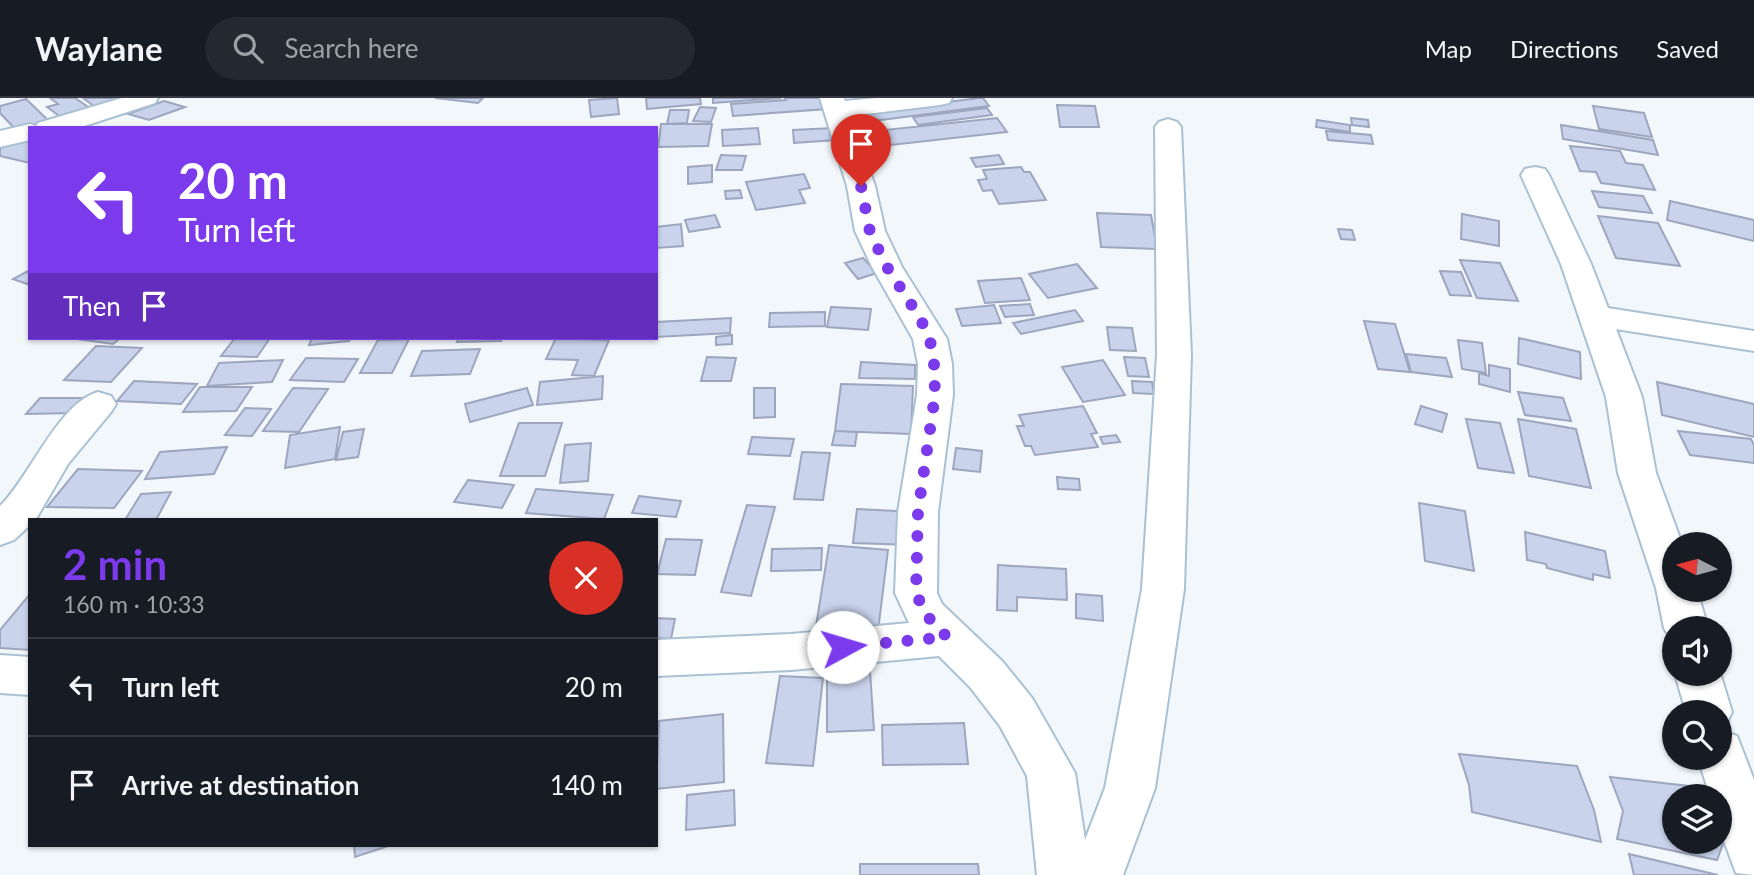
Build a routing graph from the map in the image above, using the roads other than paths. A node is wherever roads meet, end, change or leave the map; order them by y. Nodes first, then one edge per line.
1 (146, 98) edge
2 (940, 98) edge
3 (834, 104) edge
4 (55, 126) edge
5 (1168, 127) dead end
6 (28, 132) edge
7 (0, 139) edge
8 (1535, 174) dead end
9 (1595, 316) junction
10 (1754, 341) edge
11 (98, 404) dead end
12 (0, 530) edge
13 (1662, 546) edge
14 (947, 637) junction
15 (658, 658) edge
16 (0, 674) edge
17 (28, 676) edge
18 (1726, 770) edge
19 (1754, 856) edge
20 (1063, 875) edge
21 (1097, 875) edge

1 - 4 street
2 - 3 street
3 - 14 street
5 - 21 street
6 - 7 street
8 - 9 street
9 - 10 street
9 - 13 street
11 - 12 street
14 - 15 street
14 - 20 street
16 - 17 street
18 - 19 street

